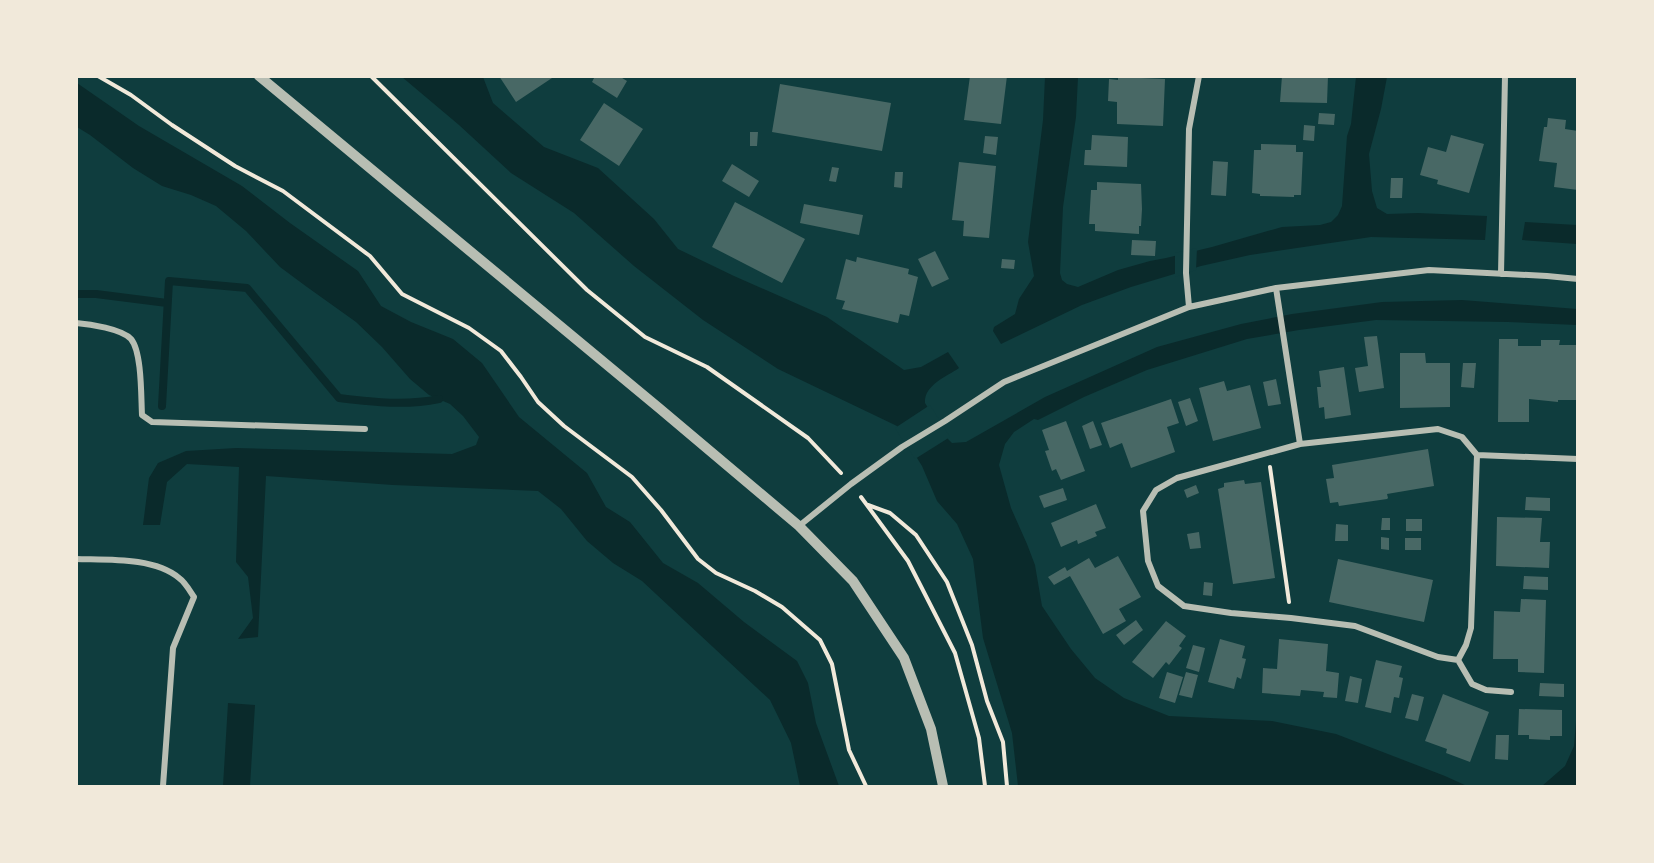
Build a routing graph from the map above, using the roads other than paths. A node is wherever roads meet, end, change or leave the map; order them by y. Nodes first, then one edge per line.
1 (259, 76) edge
2 (1199, 76) edge
3 (1505, 76) edge
4 (1501, 274) junction
5 (1578, 279) edge
6 (1276, 288) junction
7 (1189, 307) junction
8 (76, 323) edge
9 (365, 429) dead end
10 (1300, 444) junction
11 (1477, 455) junction
12 (1578, 459) edge
13 (799, 526) junction
14 (76, 559) edge
15 (1458, 660) junction
16 (1511, 692) dead end
17 (163, 786) edge
18 (943, 786) edge

1 - 13 street
2 - 7 street
3 - 4 street
4 - 5 street
4 - 6 street
6 - 7 street
6 - 10 street
7 - 13 street
8 - 9 street
10 - 11 street
10 - 15 street
11 - 12 street
11 - 15 street
13 - 18 street
14 - 17 street
15 - 16 street

